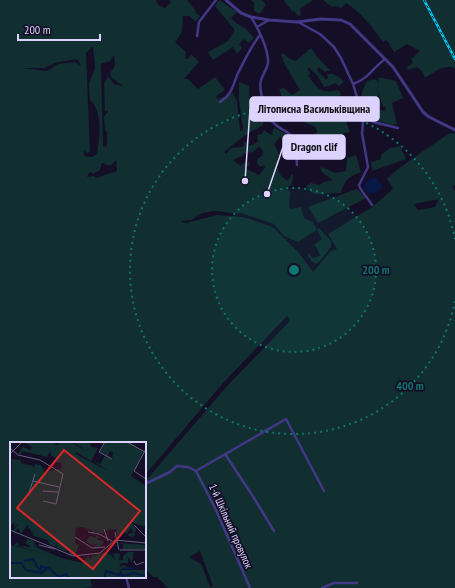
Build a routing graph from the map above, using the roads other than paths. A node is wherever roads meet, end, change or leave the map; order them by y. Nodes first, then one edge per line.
1 (216, 0) edge
2 (226, 0) edge
3 (251, 17) junction
4 (269, 20) junction
5 (297, 22) junction
6 (257, 27) junction
7 (260, 35) junction
8 (196, 36) dead end
9 (385, 59) junction
10 (353, 84) junction
11 (220, 102) dead end
12 (362, 113) junction
13 (398, 128) dead end
14 (455, 130) edge
15 (297, 165) dead end
16 (372, 206) dead end
17 (225, 454) junction
18 (196, 472) junction
19 (146, 484) edge
20 (324, 491) dead end
21 (274, 531) dead end
22 (126, 578) edge
23 (357, 583) dead end
24 (129, 588) edge
25 (250, 588) edge
26 (322, 588) edge

1 - 8 street
2 - 3 street
3 - 4 street
3 - 6 street
4 - 5 street
4 - 6 street
5 - 9 street
5 - 10 street
6 - 7 street
7 - 11 street
7 - 15 street
9 - 10 street
9 - 14 street
10 - 12 street
12 - 13 street
12 - 16 street
17 - 18 street
17 - 20 street
17 - 21 street
18 - 19 street
18 - 25 street, 1-й Шкільний провулок
22 - 24 street
23 - 26 street

